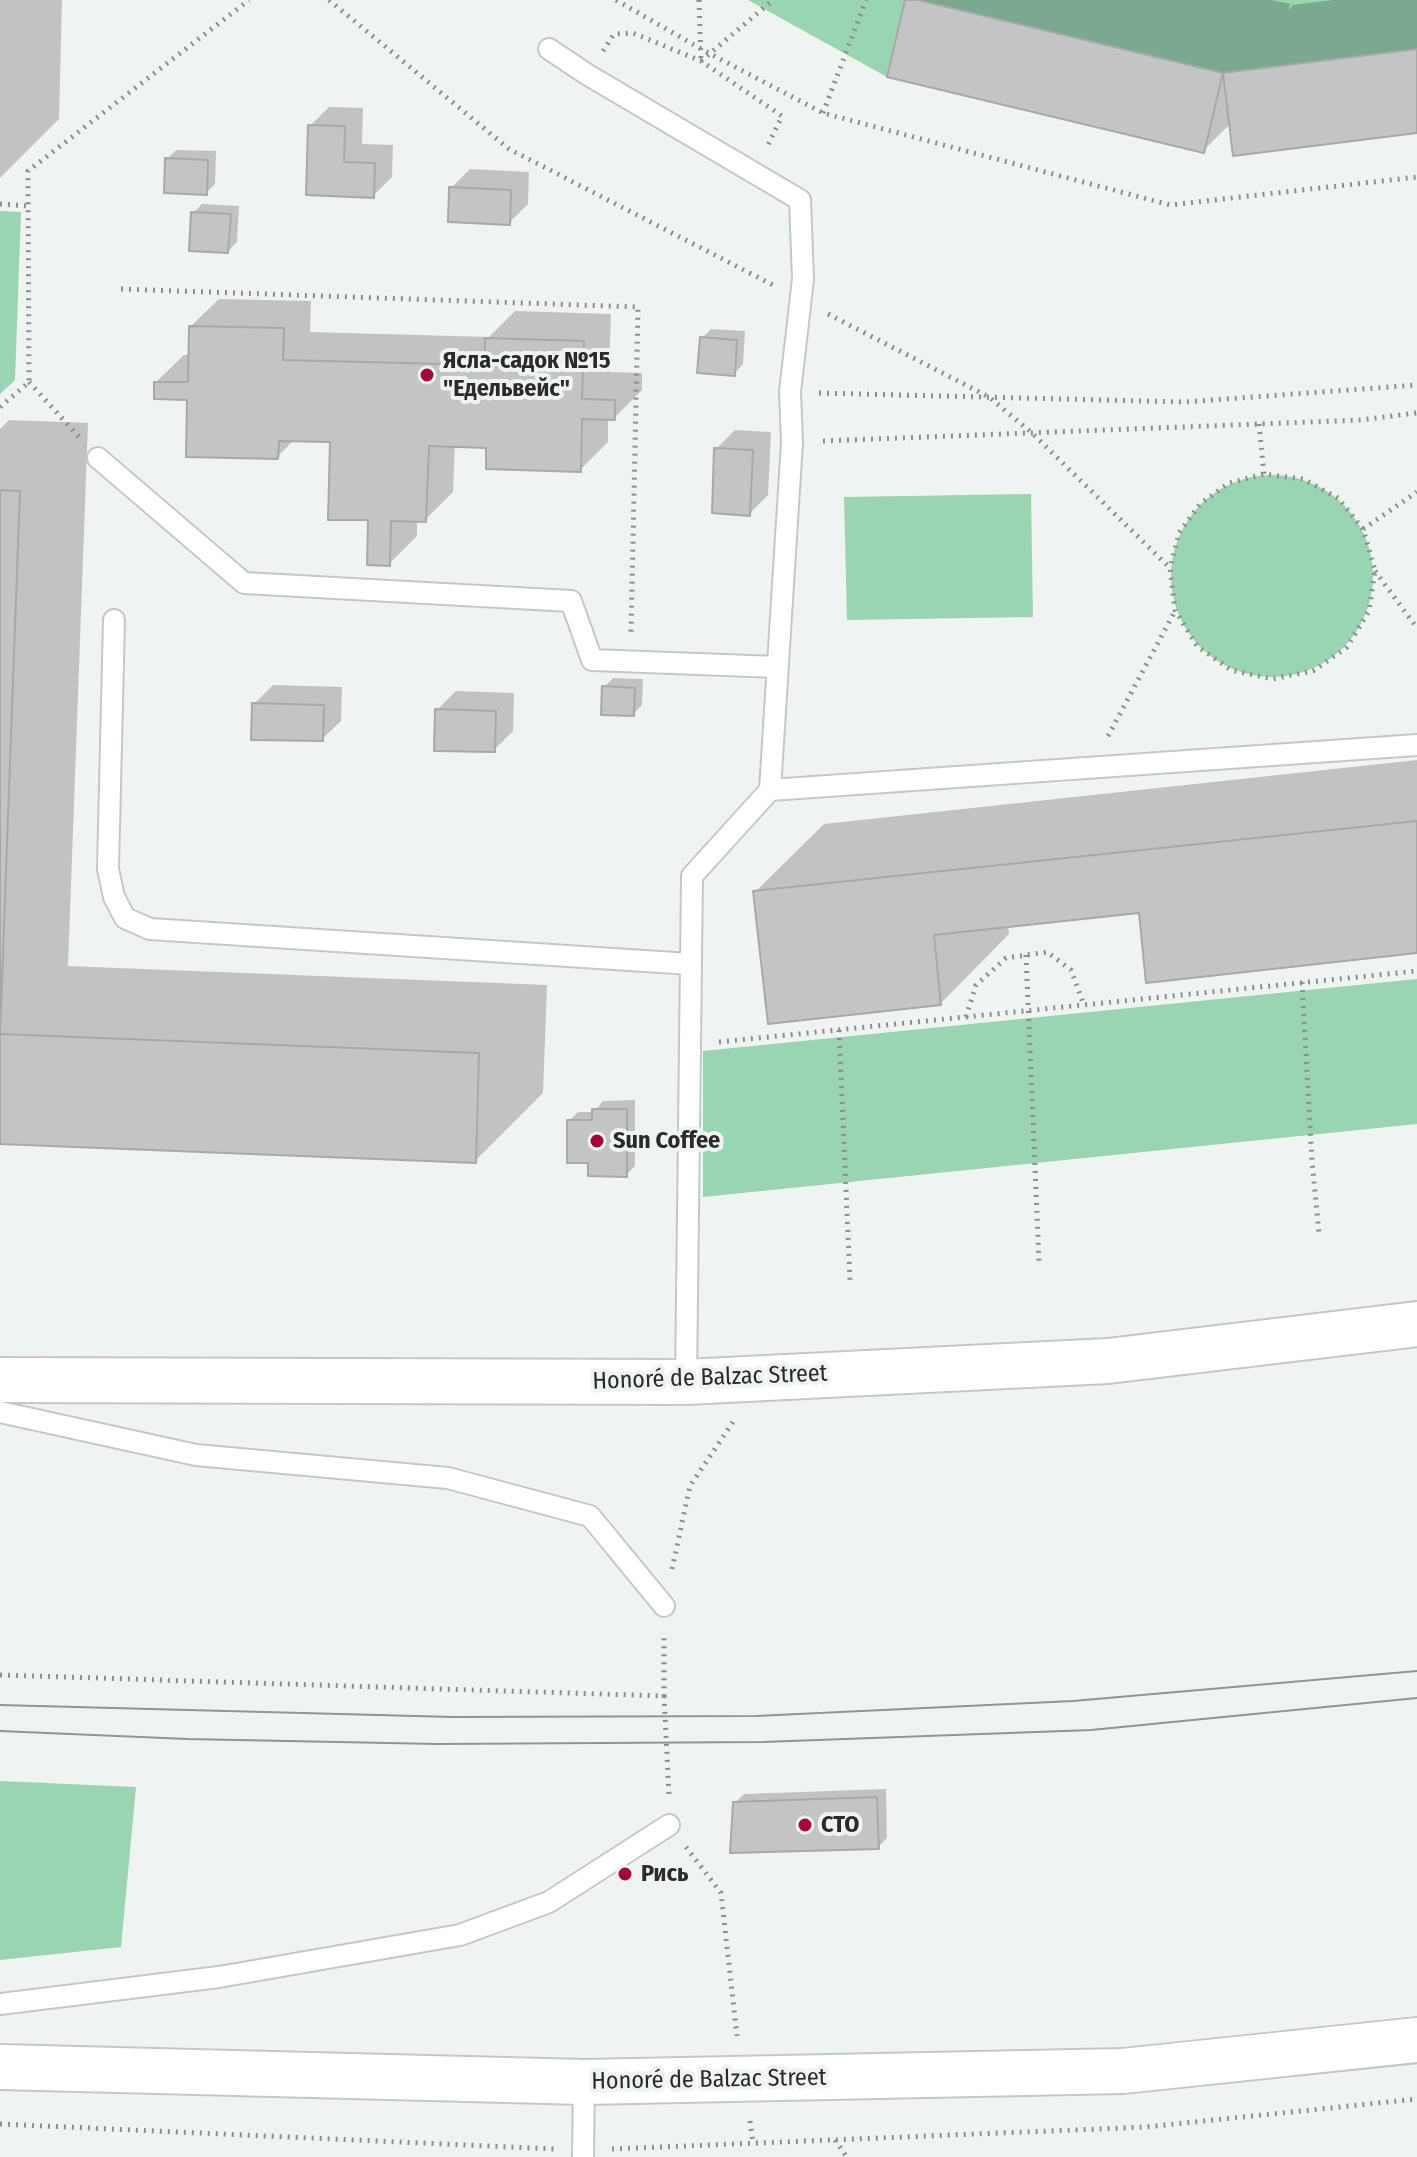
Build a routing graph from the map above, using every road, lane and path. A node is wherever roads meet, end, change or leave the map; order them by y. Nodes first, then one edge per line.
1 (249, 0) edge
2 (329, 0) edge
3 (616, 0) edge
4 (699, 0) edge
5 (773, 0) edge
6 (866, 0) edge
7 (633, 33) dead end
8 (549, 49) dead end
9 (701, 49) junction
10 (710, 53) junction
11 (701, 61) junction
12 (823, 113) junction
13 (755, 174) junction
14 (1417, 177) edge
15 (0, 204) edge
16 (29, 206) junction
17 (121, 289) dead end
18 (800, 299) junction
19 (29, 382) junction
20 (1417, 385) edge
21 (790, 392) junction
22 (989, 397) junction
23 (0, 407) edge
24 (1417, 413) edge
25 (1259, 424) junction
26 (1032, 433) junction
27 (792, 442) junction
28 (98, 458) joint
29 (1264, 474) junction
30 (1417, 492) edge
31 (1363, 529) junction
32 (1170, 568) junction
33 (1375, 570) junction
34 (1175, 610) junction
35 (114, 620) dead end
36 (1417, 628) edge
37 (631, 661) junction
38 (777, 667) junction
39 (1417, 745) edge
40 (1092, 767) junction
41 (770, 790) junction
42 (1026, 955) junction
43 (691, 964) junction
44 (1417, 971) edge
45 (1302, 982) junction
46 (1084, 1005) junction
47 (1029, 1010) junction
48 (966, 1017) junction
49 (839, 1030) junction
50 (690, 1045) junction
51 (1319, 1233) dead end
52 (1039, 1261) dead end
53 (850, 1280) dead end
54 (1417, 1324) edge
55 (0, 1380) edge
56 (686, 1382) junction
57 (0, 1412) edge
58 (735, 1418) dead end
59 (664, 1606) junction
60 (0, 1675) edge
61 (669, 1825) dead end
62 (721, 1893) dead end
63 (0, 2004) edge
64 (737, 2039) dead end
65 (1417, 2040) edge
66 (0, 2067) edge
67 (584, 2082) junction
68 (1417, 2099) edge
69 (0, 2124) edge
70 (835, 2140) junction
71 (583, 2153) edge
72 (847, 2157) edge

1 - 16 path
2 - 18 path
3 - 9 path
4 - 9 path
5 - 10 path
6 - 12 path
7 - 11 path
8 - 13 lane
9 - 10 path
9 - 11 path
10 - 11 path
10 - 12 path
11 - 13 path
12 - 14 path
13 - 18 lane
15 - 16 path
16 - 19 path
17 - 37 path
18 - 21 lane
18 - 22 path
19 - 23 path
19 - 28 path
20 - 22 path
21 - 22 path
21 - 27 lane
22 - 26 path
24 - 25 path
25 - 26 path
25 - 29 path
26 - 27 path
26 - 32 path
27 - 38 lane
28 - 37 lane
29 - 31 path
29 - 32 path
30 - 31 path
31 - 33 path
32 - 34 path
33 - 34 path
33 - 36 path
34 - 40 path
35 - 43 lane
37 - 38 lane
38 - 41 lane
39 - 40 lane
40 - 41 lane
41 - 43 lane
42 - 46 path
42 - 47 path
42 - 48 path
43 - 50 lane
44 - 45 path
45 - 46 path
45 - 51 path
46 - 47 path
47 - 48 path
47 - 52 path
48 - 49 path
49 - 50 path
49 - 53 path
50 - 56 lane
54 - 56 street, Honoré de Balzac Street
55 - 56 street, Honoré de Balzac Street
57 - 59 lane
58 - 59 path
59 - 60 path
61 - 63 lane
62 - 64 path
65 - 67 street, Honoré de Balzac Street
66 - 67 street, Honoré de Balzac Street
67 - 71 lane
68 - 70 path
69 - 71 path
70 - 71 path
70 - 72 path

